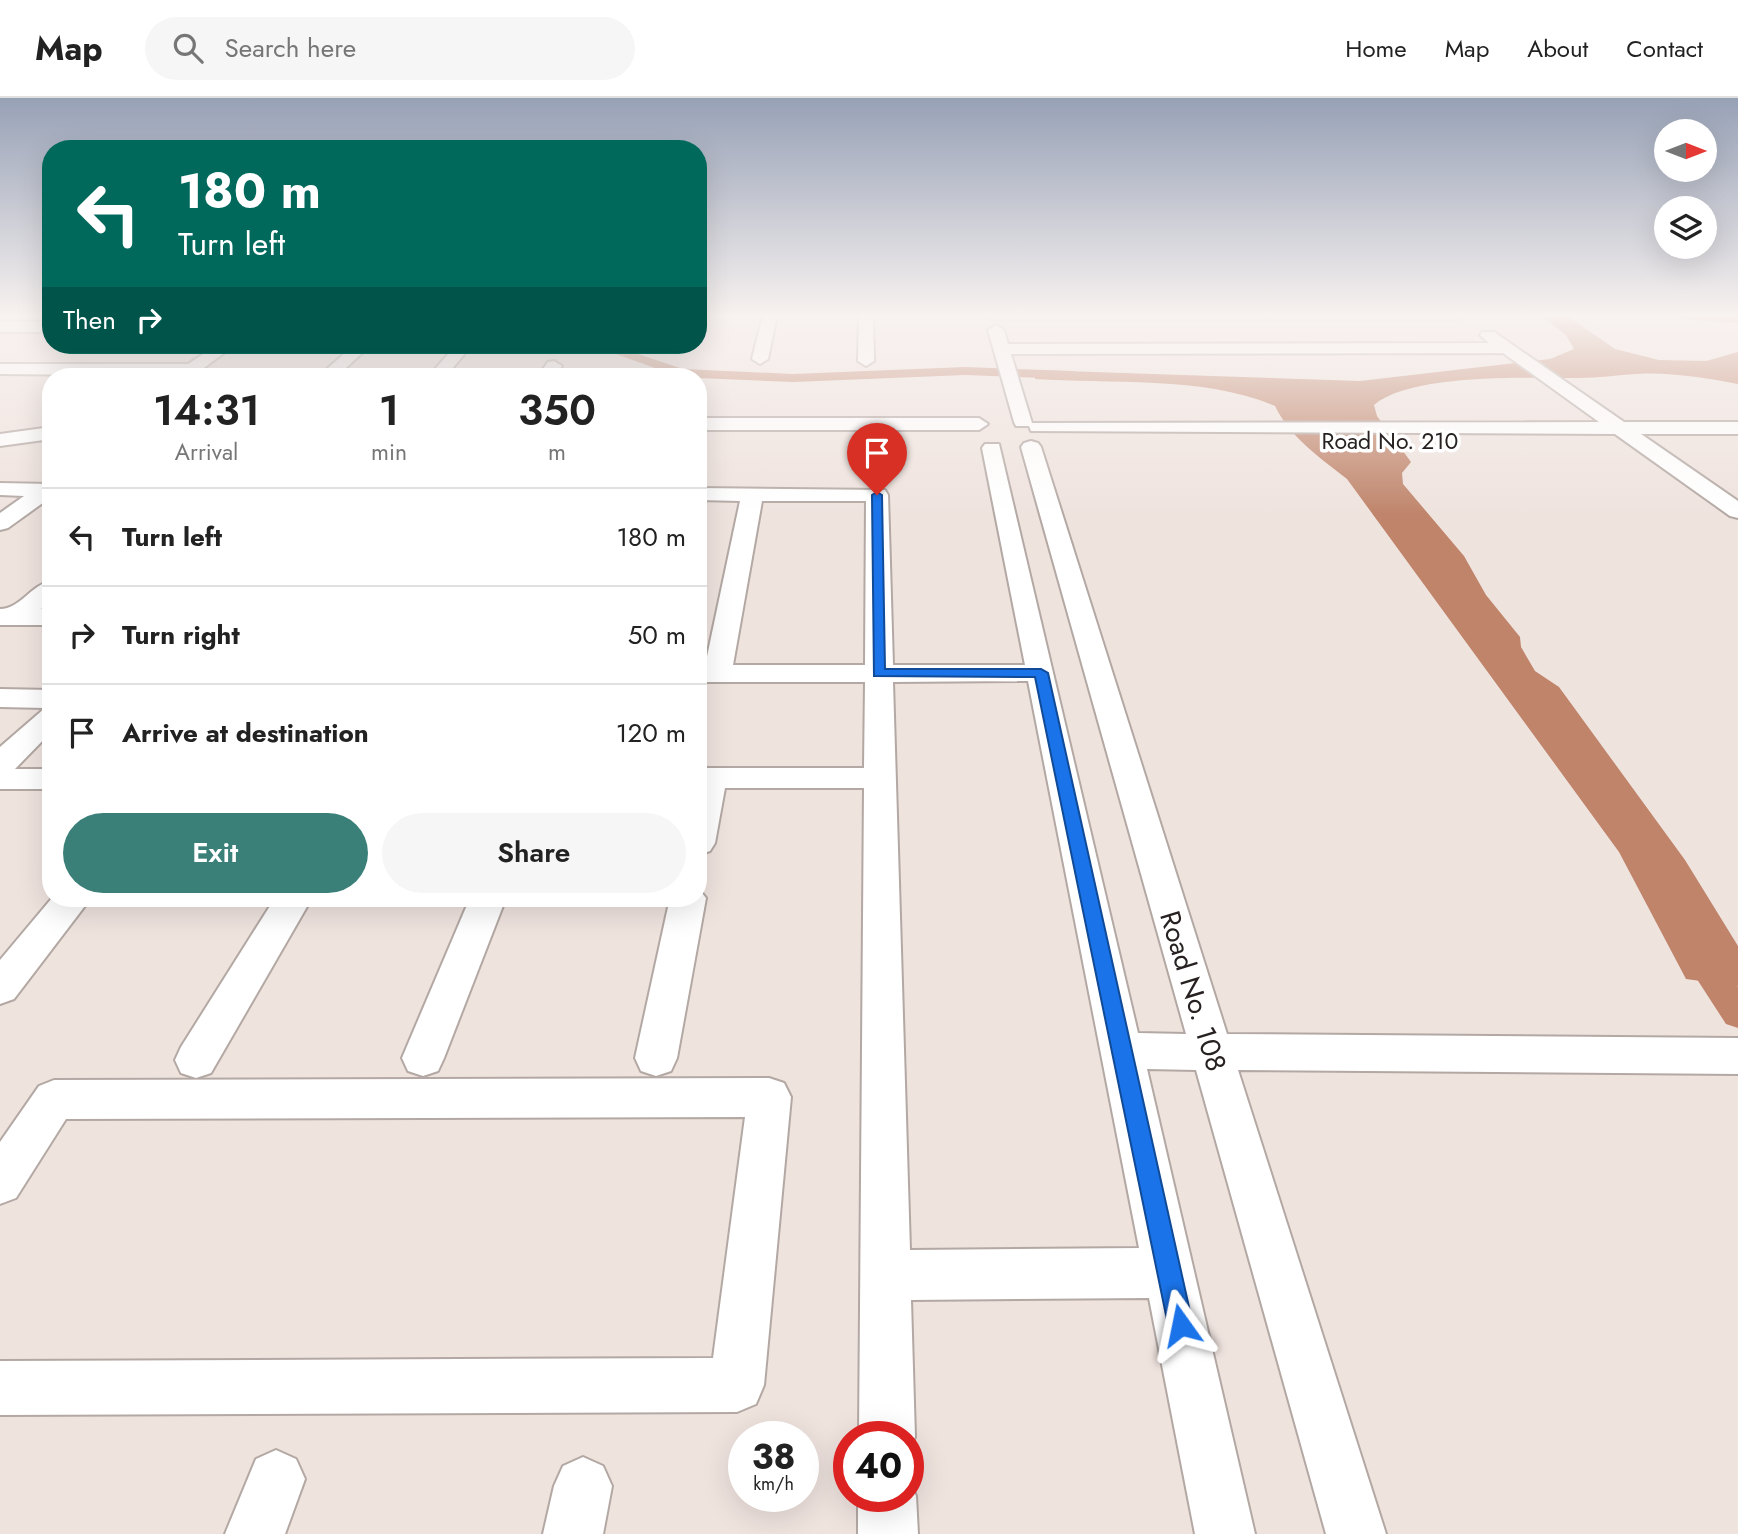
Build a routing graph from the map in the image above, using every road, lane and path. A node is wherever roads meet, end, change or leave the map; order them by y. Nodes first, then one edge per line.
1 (1011, 382) edge
2 (1554, 382) edge
3 (1569, 382) edge
4 (0, 424) edge
5 (42, 424) edge
6 (707, 424) edge
7 (1619, 428) junction
8 (1738, 428) edge
9 (1008, 430) junction
10 (42, 434) edge
11 (1640, 434) junction
12 (1420, 435) junction
13 (0, 440) edge
14 (1663, 440) junction
15 (1738, 440) edge
16 (707, 442) edge
17 (42, 453) edge
18 (0, 458) edge
19 (0, 489) edge
20 (42, 490) edge
21 (1738, 492) edge
22 (707, 494) edge
23 (752, 494) junction
24 (42, 495) edge
25 (1738, 511) edge
26 (0, 523) edge
27 (42, 594) edge
28 (8, 617) edge
29 (42, 617) edge
30 (879, 673) junction
31 (1041, 673) junction
32 (707, 674) edge
33 (0, 698) edge
34 (42, 699) edge
35 (42, 724) edge
36 (0, 765) edge
37 (707, 778) edge
38 (880, 778) junction
39 (0, 779) edge
40 (42, 779) edge
41 (66, 907) edge
42 (289, 907) edge
43 (484, 907) edge
44 (686, 907) edge
45 (0, 988) edge
46 (1122, 1051) junction
47 (1211, 1052) junction
48 (1738, 1056) edge
49 (423, 1058) dead end
50 (656, 1058) dead end
51 (196, 1060) dead end
52 (3, 1174) edge
53 (1170, 1273) junction
54 (885, 1275) junction
55 (0, 1388) edge
56 (887, 1421) edge
57 (276, 1479) dead end
58 (887, 1512) edge
59 (255, 1534) edge
60 (888, 1534) edge
61 (1225, 1534) edge
62 (1356, 1534) edge

1 - 9 street, Road No. 108
2 - 7 street
3 - 11 street
4 - 5 street
6 - 9 street, Road No. 210
7 - 11 street, Road No. 210
7 - 12 street, Road No. 210
8 - 11 street, Road No. 210
9 - 12 street, Road No. 210
9 - 16 street, Road No. 210
9 - 31 street
9 - 47 street, Road No. 108
10 - 13 street
11 - 12 street, Road No. 210
11 - 14 street, Road No. 210
11 - 25 street
14 - 15 street, Road No. 210
14 - 21 street
17 - 18 street
19 - 20 street
22 - 23 street
23 - 30 street
23 - 32 street
24 - 26 street
27 - 28 street
28 - 29 street
30 - 31 street
30 - 32 street
30 - 38 street
31 - 46 street
33 - 34 street
35 - 36 street
37 - 38 street
38 - 54 street
39 - 40 street
41 - 45 street
42 - 51 street
43 - 49 street
44 - 50 street
46 - 47 street
46 - 53 street
47 - 48 street
47 - 62 street, Road No. 108
52 - 55 street
53 - 54 street
53 - 61 street
54 - 56 street
57 - 59 street
58 - 60 street

